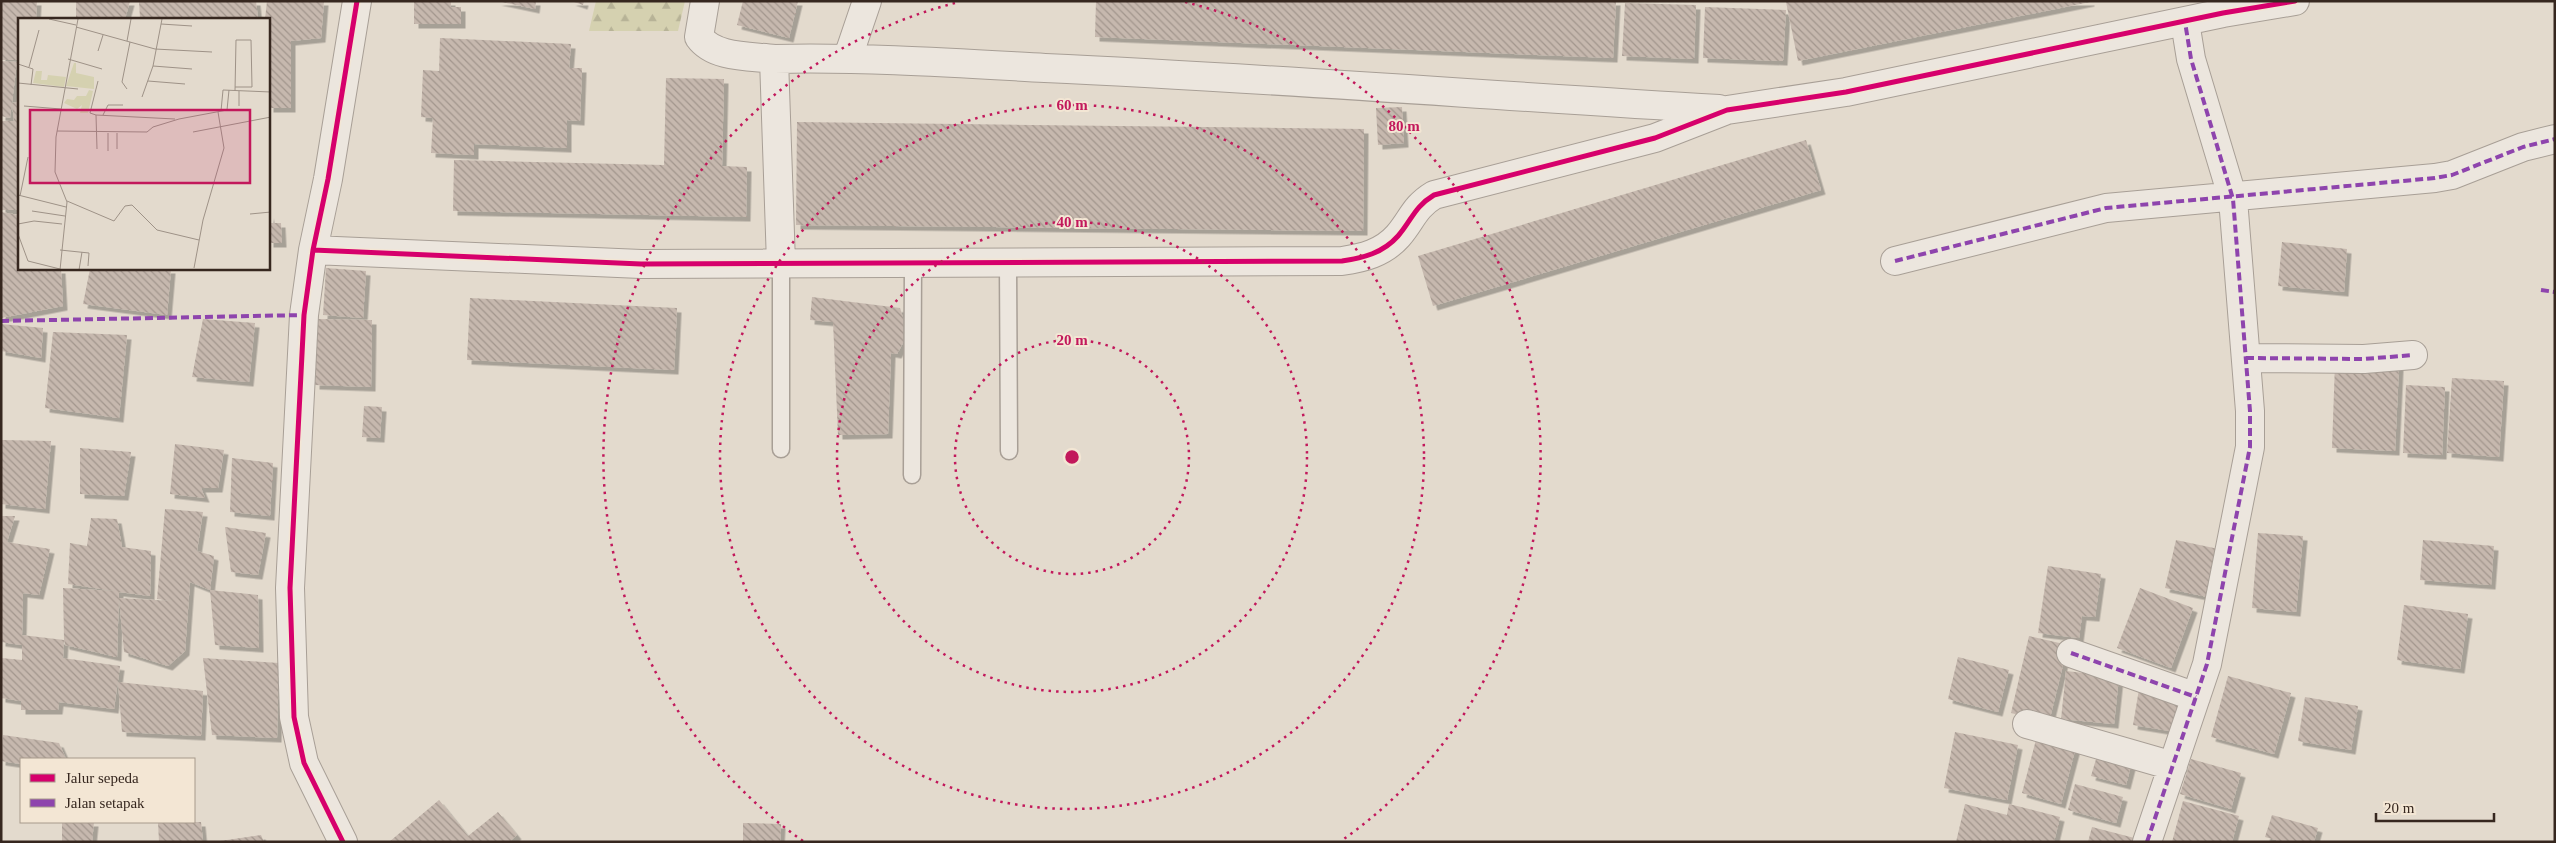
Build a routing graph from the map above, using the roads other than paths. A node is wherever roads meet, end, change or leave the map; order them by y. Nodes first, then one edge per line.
1 (356, 1) edge
2 (705, 1) edge
3 (866, 1) edge
4 (2295, 1) edge
5 (2223, 7) edge
6 (2185, 22) junction
7 (848, 57) junction
8 (774, 59) junction
9 (1727, 110) junction
10 (2555, 139) edge
11 (2233, 199) junction
12 (313, 250) junction
13 (1895, 262) dead end
14 (781, 264) junction
15 (913, 264) junction
16 (1008, 264) junction
17 (2413, 355) dead end
18 (2246, 358) junction
19 (781, 449) dead end
20 (1009, 451) dead end
21 (912, 475) dead end
22 (2071, 653) dead end
23 (2196, 697) junction
24 (2027, 724) dead end
25 (2173, 766) junction
26 (343, 842) edge
27 (2147, 842) edge

1 - 12 street
2 - 8 street
3 - 7 street
4 - 5 street
5 - 6 street
6 - 9 street
6 - 11 street
7 - 8 street
7 - 9 street
8 - 14 street
9 - 16 street
10 - 11 street
11 - 13 street
11 - 18 street
12 - 14 street
12 - 26 street
14 - 15 street
14 - 19 lane
15 - 16 street
15 - 21 lane
16 - 20 lane
17 - 18 street
18 - 23 street
22 - 23 street
23 - 25 street
24 - 25 street
25 - 27 street

